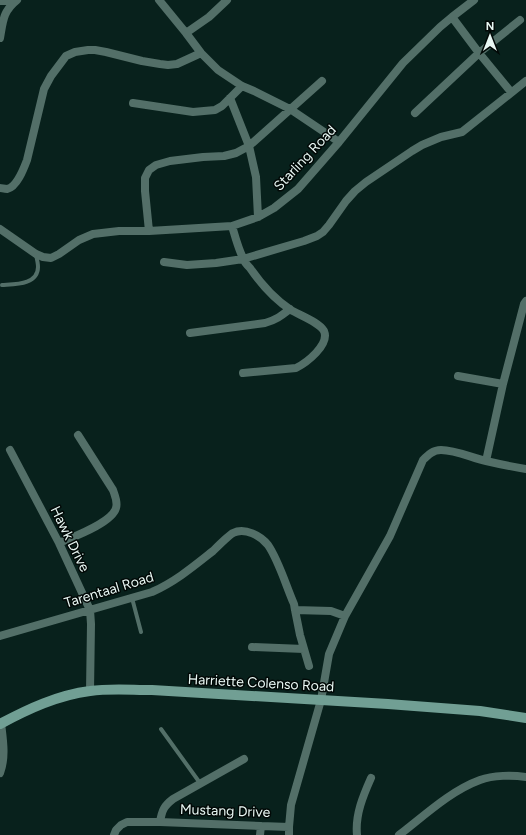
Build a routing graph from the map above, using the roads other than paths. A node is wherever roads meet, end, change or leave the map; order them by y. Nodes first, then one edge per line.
1 (159, 0) edge
2 (227, 0) edge
3 (474, 0) edge
4 (0, 1) edge
5 (16, 1) edge
6 (452, 17) junction
7 (520, 20) dead end
8 (186, 33) junction
9 (0, 38) edge
10 (201, 53) junction
11 (479, 53) junction
12 (322, 81) dead end
13 (526, 81) edge
14 (242, 86) junction
15 (511, 92) junction
16 (230, 98) junction
17 (133, 103) dead end
18 (290, 109) junction
19 (415, 113) dead end
20 (339, 142) junction
21 (248, 146) junction
22 (0, 188) edge
23 (258, 217) junction
24 (232, 226) junction
25 (0, 229) edge
26 (149, 231) junction
27 (36, 254) junction
28 (243, 259) junction
29 (164, 262) dead end
30 (2, 285) dead end
31 (525, 303) edge
32 (290, 309) junction
33 (190, 333) dead end
34 (243, 373) dead end
35 (458, 376) dead end
36 (503, 384) junction
37 (78, 435) dead end
38 (10, 450) dead end
39 (486, 461) junction
40 (526, 469) edge
41 (59, 543) junction
42 (132, 598) junction
43 (90, 610) junction
44 (295, 610) junction
45 (345, 616) junction
46 (141, 632) dead end
47 (0, 636) edge
48 (252, 647) dead end
49 (304, 649) junction
50 (309, 666) dead end
51 (90, 691) junction
52 (321, 700) junction
53 (526, 718) edge
54 (1, 724) edge
55 (161, 729) dead end
56 (244, 758) dead end
57 (0, 773) edge
58 (526, 777) edge
59 (372, 778) dead end
60 (200, 783) junction
61 (160, 822) junction
62 (261, 826) junction
63 (289, 831) edge
64 (114, 835) edge
65 (260, 835) edge
66 (357, 835) edge
67 (399, 835) edge

1 - 8 street
2 - 8 street
3 - 6 street, Starling Road
4 - 5 street
5 - 9 street
6 - 11 street
6 - 20 street, Starling Road
7 - 11 street
8 - 10 street
10 - 14 street
10 - 22 street
11 - 15 street
11 - 19 street
12 - 18 street
13 - 15 street
14 - 16 street
14 - 18 street
15 - 28 street
16 - 17 street
16 - 21 street
18 - 20 street
18 - 21 street
20 - 23 street, Starling Road
21 - 23 street
21 - 26 street
23 - 24 street, Starling Road
24 - 26 street, Starling Road
24 - 28 street
25 - 27 street, Starling Road
26 - 27 street, Starling Road
27 - 30 lane
28 - 29 street
28 - 32 street
31 - 36 street
32 - 33 street
32 - 34 street
35 - 36 street
36 - 39 street
37 - 41 street
38 - 41 street, Hawk Drive
39 - 40 street
39 - 45 street
41 - 43 street, Hawk Drive
42 - 43 street, Tarentaal Road
42 - 44 street, Tarentaal Road
42 - 46 lane
43 - 47 street, Tarentaal Road
43 - 51 street, Hawk Drive
44 - 45 street
44 - 49 street
45 - 52 street
48 - 49 street
49 - 50 street
51 - 52 street, Harriette Colenso Road
51 - 54 street, Harriette Colenso Road
52 - 53 street, Harriette Colenso Road
52 - 63 street
54 - 57 street
55 - 60 lane
56 - 60 street, Mustang Drive
58 - 67 street
59 - 66 street
60 - 61 street, Mustang Drive
61 - 62 street, Mustang Drive
61 - 64 street, Mustang Drive
62 - 63 street, Mustang Drive
62 - 65 street

